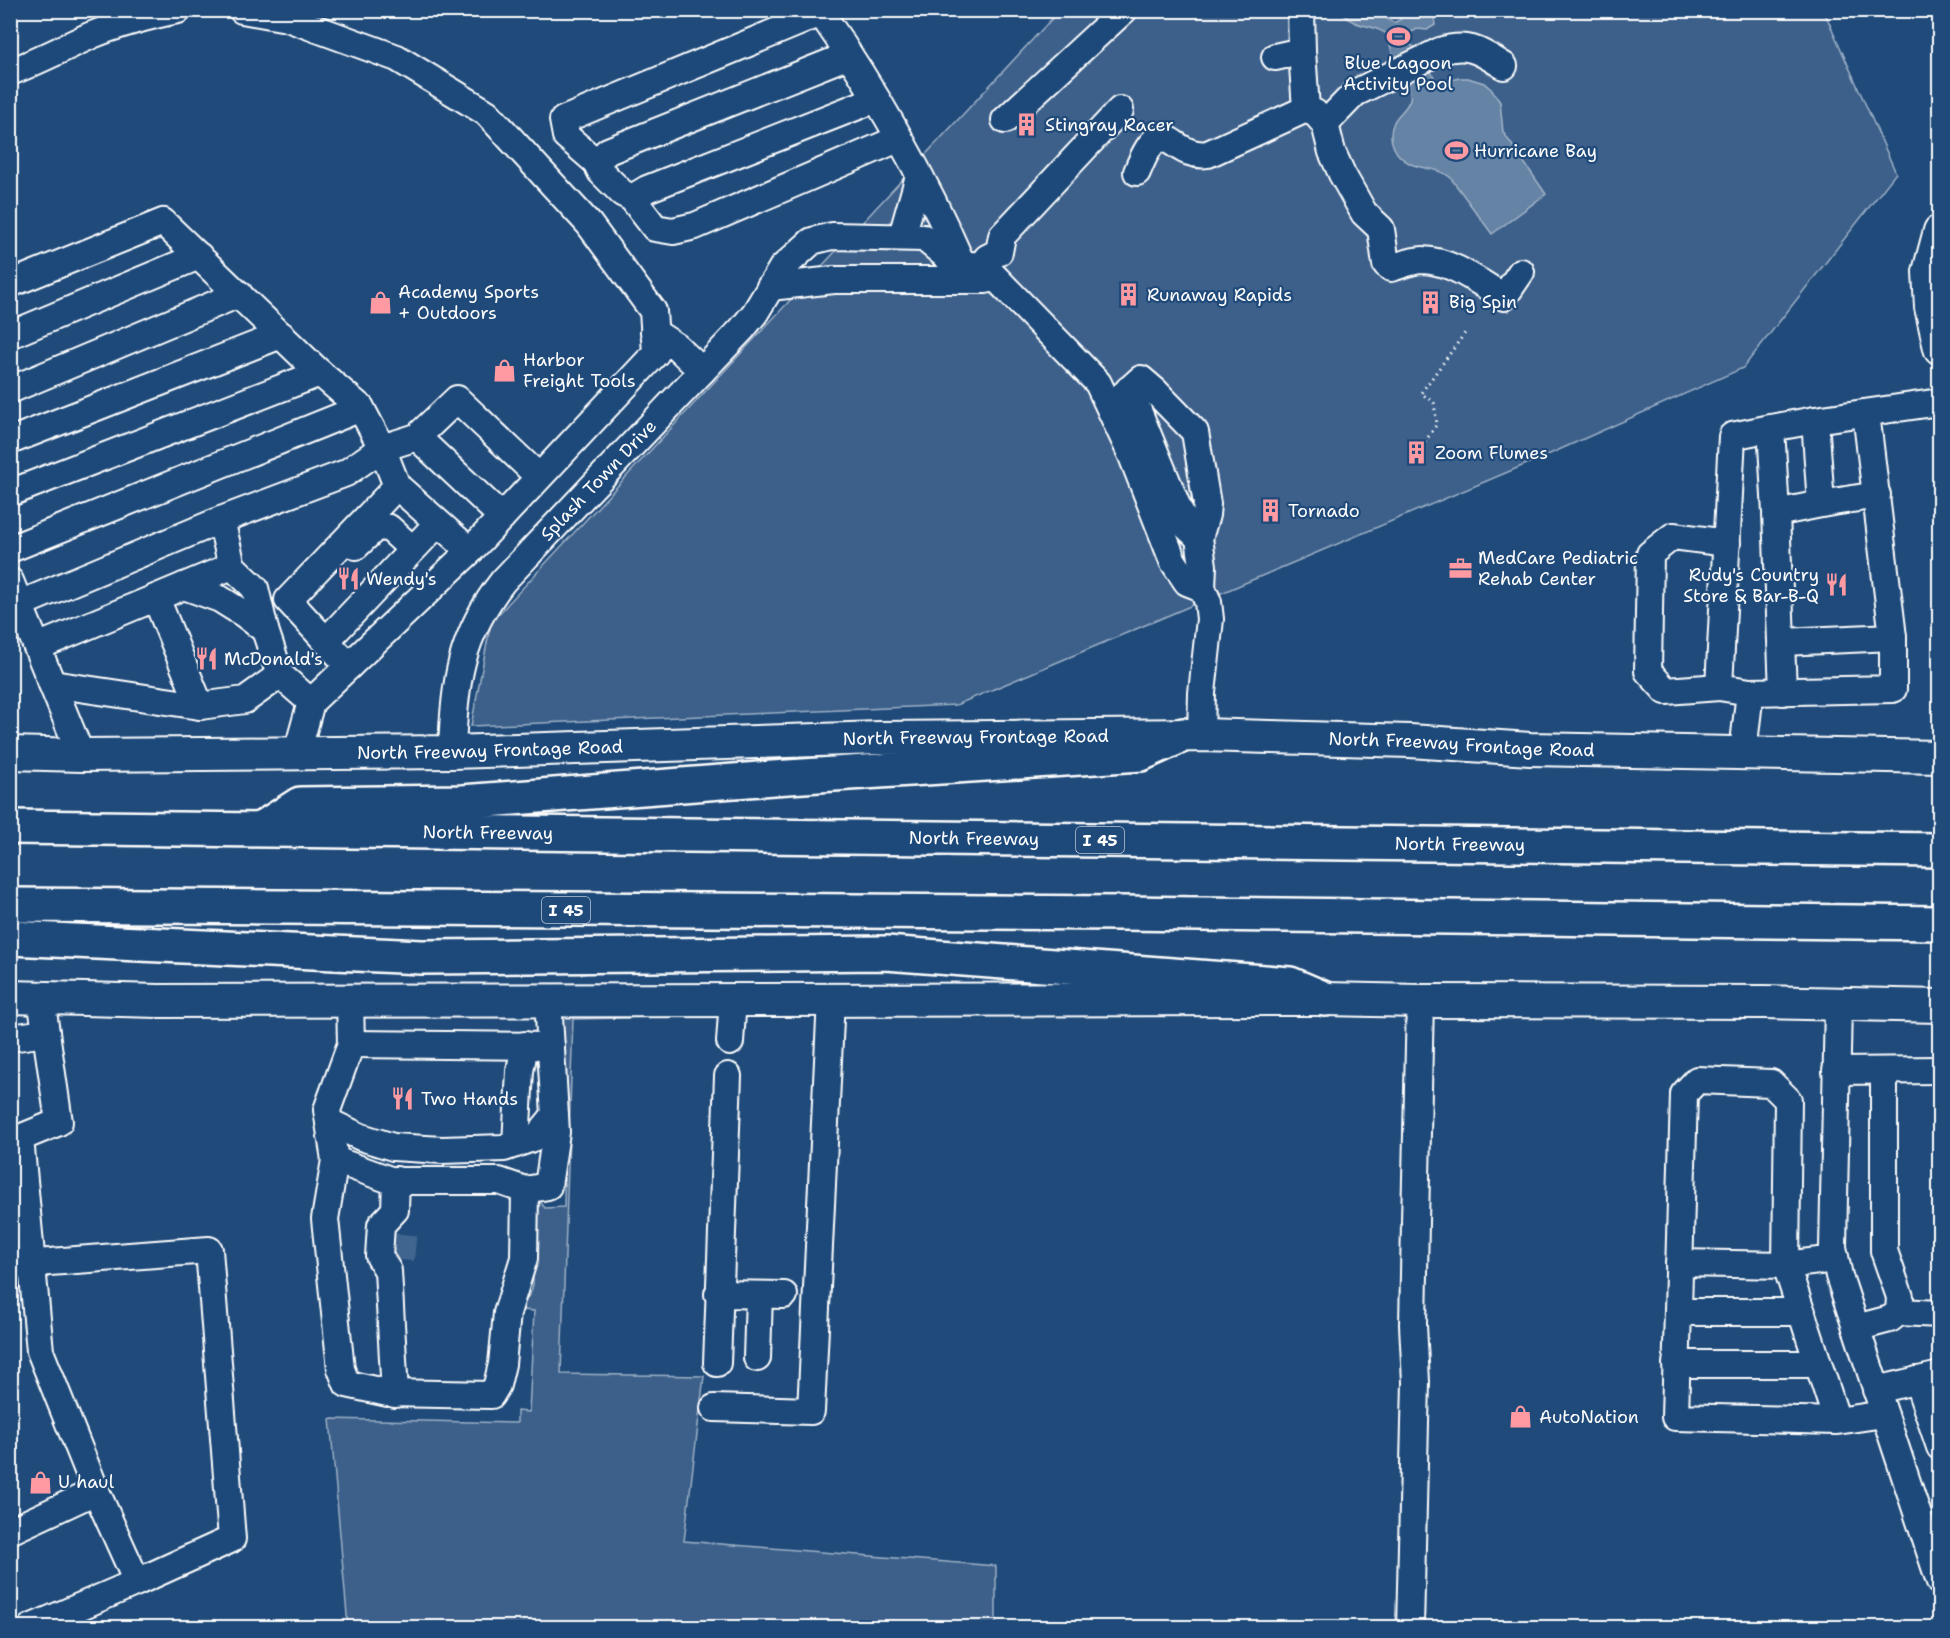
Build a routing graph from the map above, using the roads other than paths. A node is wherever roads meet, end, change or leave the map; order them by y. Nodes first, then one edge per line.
1 (178, 10) edge
2 (242, 10) edge
3 (1124, 10) edge
4 (1301, 10) edge
5 (820, 12) edge
6 (1302, 51) junction
7 (849, 55) junction
8 (1275, 57) dead end
9 (1504, 66) dead end
10 (10, 72) edge
11 (876, 99) junction
12 (1119, 110) dead end
13 (1315, 116) junction
14 (1005, 120) dead end
15 (898, 139) junction
16 (596, 162) junction
17 (1137, 172) dead end
18 (919, 176) junction
19 (632, 198) junction
20 (1940, 231) edge
21 (902, 236) junction
22 (927, 240) junction
23 (199, 256) junction
24 (971, 265) junction
25 (1521, 272) dead end
26 (912, 280) junction
27 (10, 284) edge
28 (770, 287) junction
29 (239, 294) junction
30 (1012, 295) junction
31 (654, 332) junction
32 (10, 335) edge
33 (281, 335) junction
34 (1940, 348) edge
35 (702, 371) junction
36 (320, 373) junction
37 (1129, 389) junction
38 (10, 390) edge
39 (1940, 402) edge
40 (1110, 407) junction
41 (361, 408) junction
42 (1866, 412) junction
43 (1815, 420) junction
44 (1771, 428) junction
45 (417, 437) junction
46 (10, 441) edge
47 (382, 448) junction
48 (539, 477) junction
49 (397, 486) junction
50 (10, 493) edge
51 (1877, 495) junction
52 (1821, 504) junction
53 (1776, 513) junction
54 (502, 517) junction
55 (221, 520) junction
56 (438, 523) junction
57 (1199, 538) junction
58 (1727, 543) junction
59 (10, 549) edge
60 (412, 549) junction
61 (470, 551) junction
62 (232, 566) junction
63 (184, 586) junction
64 (1202, 588) junction
65 (15, 592) edge
66 (156, 598) junction
67 (296, 609) junction
68 (265, 630) junction
69 (1893, 637) junction
70 (326, 640) junction
71 (1782, 642) junction
72 (37, 647) junction
73 (349, 666) junction
74 (280, 675) junction
75 (52, 684) junction
76 (1719, 687) junction
77 (1750, 692) junction
78 (1783, 692) junction
79 (311, 702) junction
80 (200, 706) junction
81 (1192, 735) junction
82 (1940, 747) edge
83 (452, 752) junction
84 (10, 753) edge
85 (297, 753) junction
86 (1743, 753) junction
87 (81, 755) junction
88 (1925, 757) edge
89 (10, 827) edge
90 (261, 829) junction
91 (1940, 850) edge
92 (10, 905) edge
93 (1940, 923) edge
94 (10, 938) edge
95 (10, 997) edge
96 (41, 998) junction
97 (733, 999) junction
98 (831, 999) junction
99 (1325, 999) junction
100 (350, 1000) junction
101 (548, 1000) junction
102 (1420, 1002) junction
103 (1838, 1004) junction
104 (1940, 1006) edge
105 (46, 1033) junction
106 (10, 1038) edge
107 (730, 1042) dead end
108 (351, 1044) junction
109 (525, 1045) junction
110 (551, 1046) junction
111 (1940, 1070) edge
112 (1836, 1071) junction
113 (1884, 1071) junction
114 (728, 1076) dead end
115 (555, 1115) junction
116 (329, 1122) junction
117 (15, 1138) edge
118 (516, 1144) junction
119 (335, 1160) junction
120 (396, 1180) junction
121 (525, 1190) junction
122 (1835, 1259) junction
123 (1679, 1263) junction
124 (21, 1264) edge
125 (1786, 1265) junction
126 (718, 1294) junction
127 (1678, 1312) junction
128 (1802, 1312) junction
129 (1899, 1312) junction
130 (1940, 1314) edge
131 (1856, 1328) junction
132 (757, 1358) dead end
133 (717, 1363) dead end
134 (1676, 1364) junction
135 (1818, 1364) junction
136 (1928, 1377) edge
137 (1876, 1389) junction
138 (395, 1394) junction
139 (714, 1408) dead end
140 (1884, 1414) junction
141 (1837, 1421) junction
142 (1940, 1447) edge
143 (96, 1491) junction
144 (10, 1531) edge
145 (1938, 1569) edge
146 (137, 1582) junction
147 (30, 1628) edge
148 (1410, 1628) edge

1 - 10 street
2 - 31 street
3 - 14 street
4 - 6 street
5 - 7 street
5 - 16 street
6 - 8 street
6 - 13 street
7 - 11 street
7 - 16 street
9 - 13 street
11 - 15 street
11 - 19 street
12 - 24 street
13 - 17 street
13 - 25 street
15 - 18 street
15 - 19 street
16 - 19 street
18 - 21 street
18 - 24 street
20 - 34 main road
21 - 22 street
21 - 28 street, Splash Town Drive
22 - 24 street
22 - 26 street
23 - 27 street
23 - 29 street
23 - 32 street
24 - 30 street
26 - 28 street
26 - 30 street
28 - 35 street, Splash Town Drive
29 - 33 street
29 - 38 street
30 - 40 street
31 - 35 street
31 - 48 street
33 - 36 street
33 - 46 street
35 - 83 street, Splash Town Drive
36 - 41 street
36 - 50 street
37 - 40 street
37 - 57 street
37 - 57 street
39 - 42 street
40 - 64 street
41 - 47 street
41 - 59 street
42 - 43 street
42 - 51 street
43 - 44 street
43 - 52 street
44 - 53 street
44 - 58 street
45 - 47 street
45 - 48 street
45 - 54 street
47 - 49 street
47 - 55 street
48 - 54 street
49 - 56 street
49 - 67 street
51 - 52 street
51 - 69 street
52 - 53 street
53 - 71 street
54 - 61 street
55 - 62 street
55 - 65 street
56 - 60 street
56 - 61 street
57 - 64 street
58 - 76 street
58 - 76 street
60 - 67 street
60 - 70 street
61 - 73 street
62 - 63 street
62 - 68 street
63 - 66 street
63 - 68 street
64 - 81 street
65 - 72 street
66 - 72 street
66 - 80 street
67 - 70 street
68 - 74 street
69 - 71 street
69 - 78 street
70 - 73 street
71 - 78 street
72 - 75 street
73 - 79 street
74 - 79 street
74 - 80 street
75 - 80 street
75 - 87 street
76 - 77 street
77 - 78 street
77 - 86 street
79 - 85 street
81 - 83 main road, North Freeway Frontage Road
81 - 86 main road, North Freeway Frontage Road
81 - 90 highway
82 - 88 main road, North Freeway Frontage Road
83 - 85 main road, North Freeway Frontage Road
84 - 87 main road, North Freeway Frontage Road
85 - 87 main road, North Freeway Frontage Road
86 - 88 main road, North Freeway Frontage Road
89 - 90 highway, North Freeway / I 45
90 - 91 highway, North Freeway / I 45
92 - 93 highway, I 45
94 - 99 highway
95 - 96 main road
96 - 100 main road
96 - 105 street
97 - 98 main road
97 - 101 main road
97 - 107 street
98 - 99 main road
98 - 139 street
99 - 102 main road
100 - 101 main road
100 - 108 street
101 - 110 street
102 - 103 main road
102 - 148 street
103 - 104 main road
103 - 112 street
105 - 106 street
105 - 117 street
108 - 109 street
108 - 116 street
109 - 110 street
109 - 118 street
110 - 115 street
111 - 113 street
112 - 113 street
112 - 122 street
113 - 129 street
114 - 126 street
115 - 118 street
115 - 121 street
116 - 118 street
116 - 119 street
117 - 124 street
119 - 120 street
119 - 138 street
120 - 121 street
120 - 138 street
121 - 138 street
122 - 125 street
122 - 131 street
123 - 125 street
123 - 125 street
123 - 127 street
124 - 143 street
124 - 146 street
125 - 128 street
126 - 132 street
126 - 133 street
127 - 128 street
127 - 134 street
128 - 135 street
129 - 130 street
129 - 131 street
131 - 137 street
134 - 135 street
134 - 141 street
135 - 141 street
136 - 137 street
136 - 142 street
137 - 140 street
140 - 141 street
140 - 145 street
143 - 144 street
143 - 146 street
146 - 147 street

